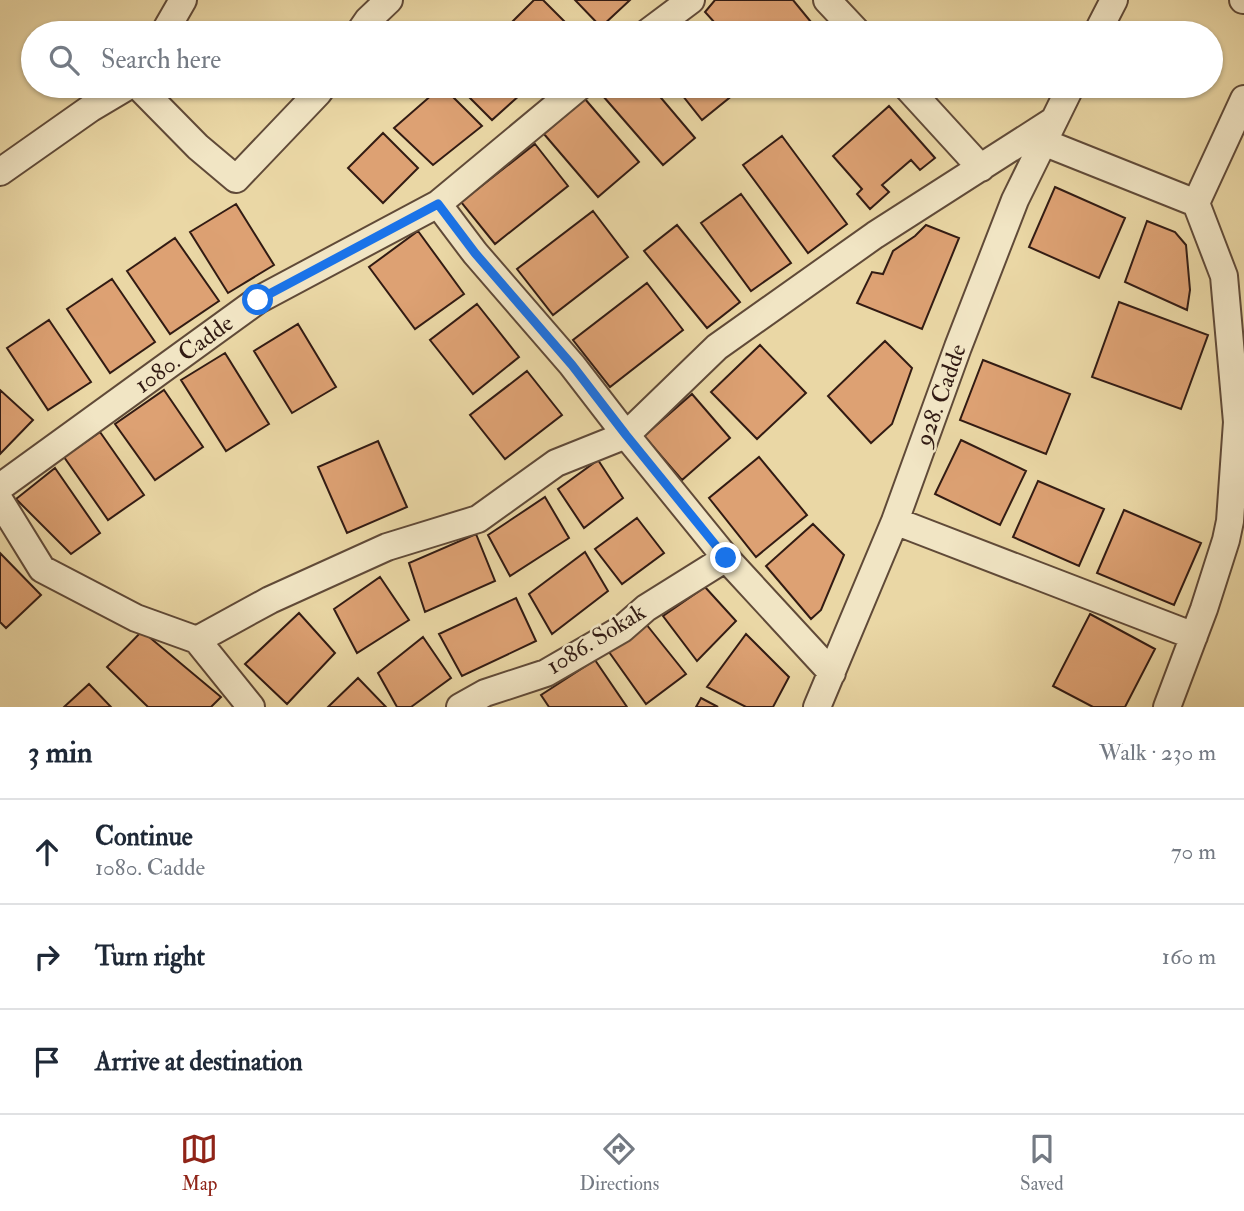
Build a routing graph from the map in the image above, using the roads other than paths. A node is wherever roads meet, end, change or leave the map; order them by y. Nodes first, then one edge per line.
1 (183, 0) edge
2 (389, 0) edge
3 (691, 0) edge
4 (827, 0) edge
5 (1114, 0) edge
6 (171, 21) edge
7 (367, 21) edge
8 (663, 21) edge
9 (847, 21) edge
10 (1103, 21) edge
11 (108, 98) edge
12 (150, 98) edge
13 (313, 98) edge
14 (566, 98) edge
15 (917, 98) edge
16 (1065, 98) edge
17 (1244, 99) edge
18 (1048, 132) junction
19 (981, 168) junction
20 (0, 172) edge
21 (1196, 203) junction
22 (438, 204) junction
23 (626, 435) junction
24 (0, 487) edge
25 (0, 501) edge
26 (895, 521) junction
27 (1235, 542) edge
28 (726, 558) junction
29 (1194, 636) junction
30 (197, 640) junction
31 (832, 673) junction
32 (251, 707) edge
33 (460, 707) edge
34 (817, 707) edge
35 (1167, 707) edge

1 - 6 street
2 - 7 street
3 - 8 street
4 - 9 street
5 - 10 street
11 - 20 street
12 - 13 street
14 - 22 street, 1080. Cadde
15 - 19 street
16 - 18 street, 928. Cadde
17 - 21 street
18 - 19 street
18 - 21 street
18 - 26 street, 928. Cadde
19 - 23 street
21 - 27 street
22 - 23 street
22 - 24 street, 1080. Cadde
23 - 28 street
23 - 30 street
25 - 30 street
26 - 29 street
26 - 31 street, 928. Cadde
27 - 29 street
28 - 31 street
28 - 33 street, 1086. Sokak
29 - 35 street
30 - 32 street
31 - 34 street, 928. Cadde

